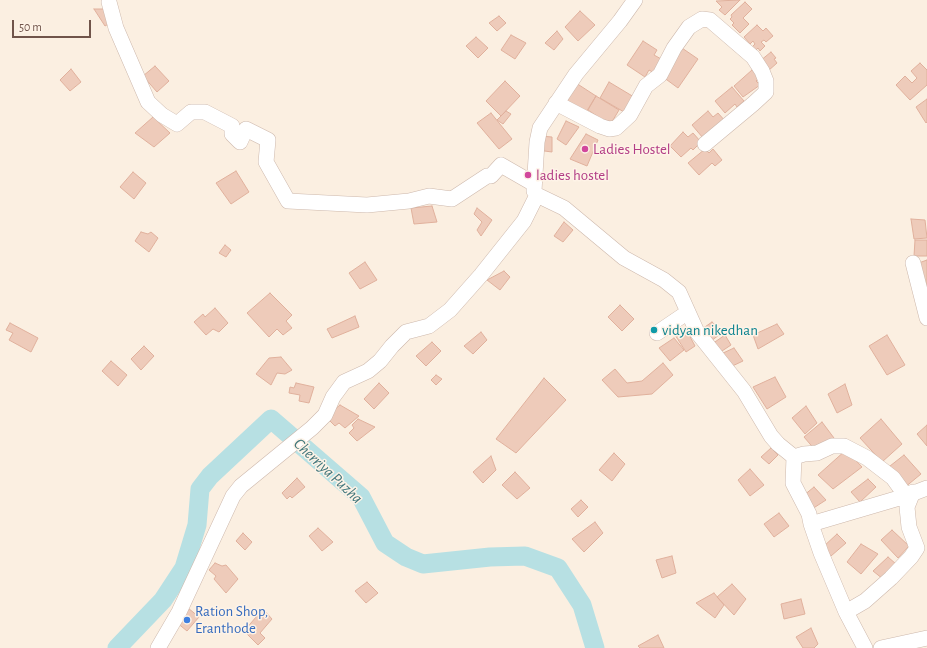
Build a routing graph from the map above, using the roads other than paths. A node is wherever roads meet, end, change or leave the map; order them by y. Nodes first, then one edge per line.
1 (635, 0) edge
2 (109, 2) dead end
3 (556, 103) junction
4 (705, 144) dead end
5 (535, 189) junction
6 (913, 263) dead end
7 (688, 312) junction
8 (927, 318) edge
9 (657, 333) dead end
10 (794, 457) junction
11 (915, 492) edge
12 (811, 524) junction
13 (846, 612) junction
14 (927, 638) edge
15 (158, 648) edge
16 (865, 648) edge
17 (881, 648) edge

1 - 3 street
2 - 5 street
3 - 4 street
3 - 5 street
5 - 7 street
5 - 15 street
6 - 8 street
7 - 9 street
7 - 10 street
10 - 11 street
10 - 12 street
11 - 12 street
11 - 13 street
12 - 13 street
13 - 16 street
14 - 17 street

